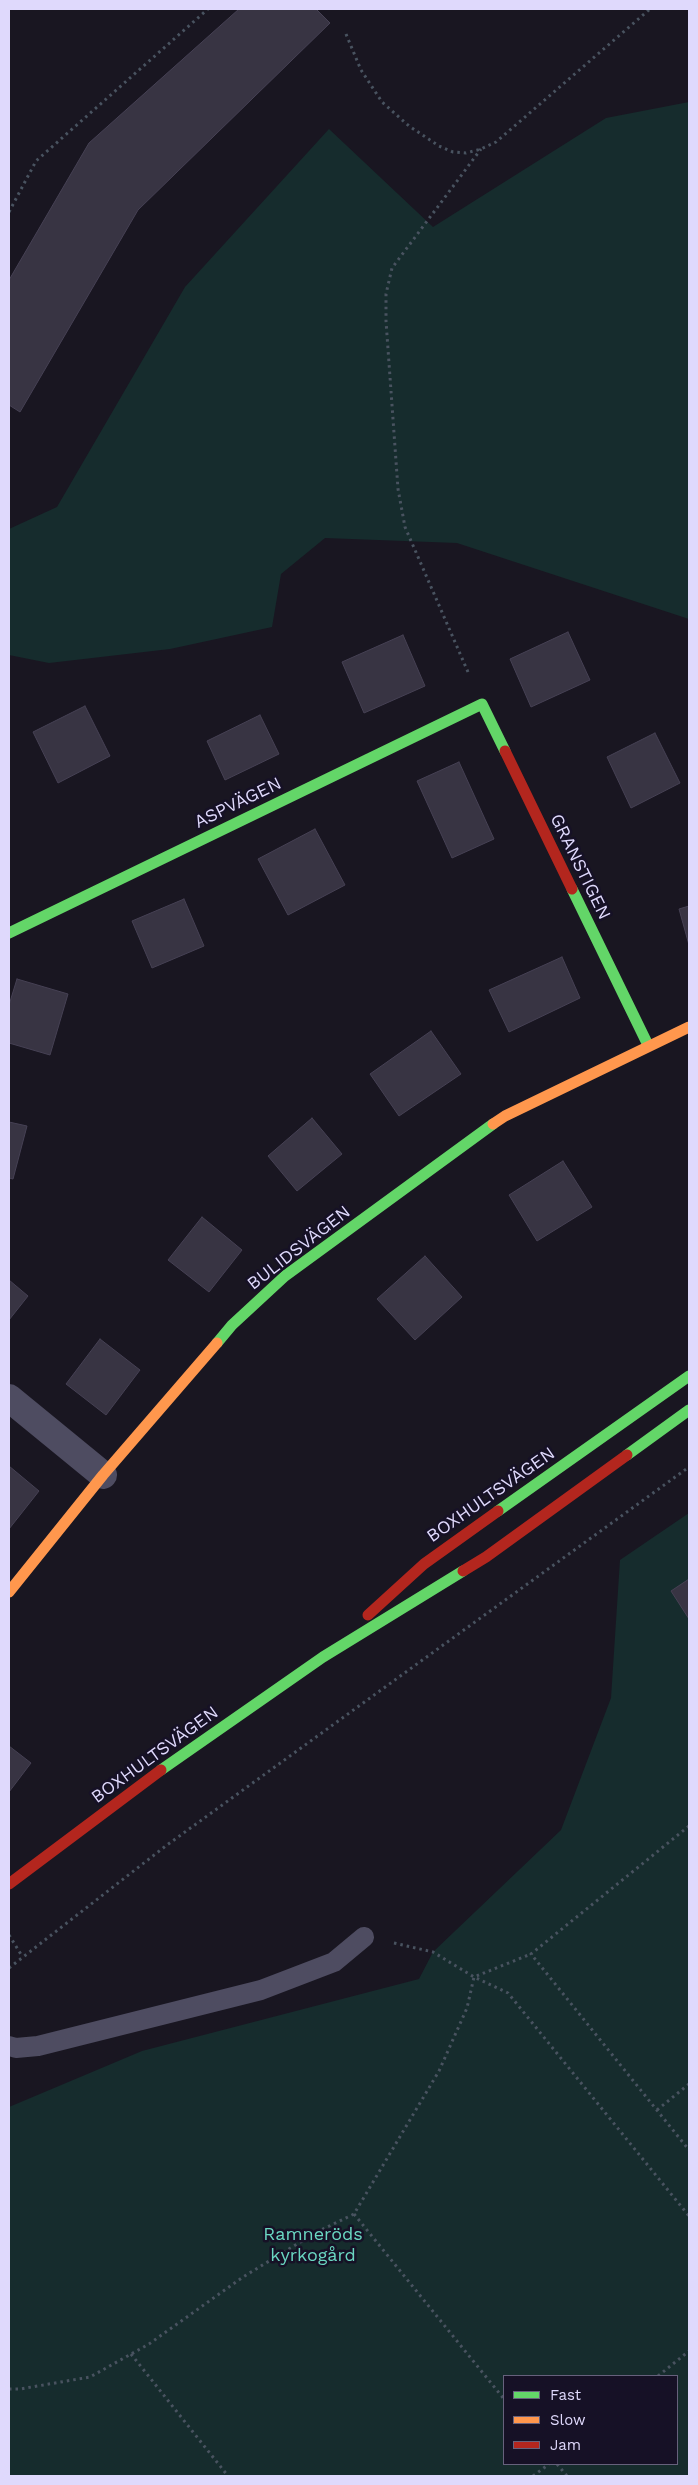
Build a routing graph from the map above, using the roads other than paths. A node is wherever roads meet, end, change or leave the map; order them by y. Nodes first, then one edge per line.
1 (482, 704) joint
2 (9, 933) edge
3 (689, 1027) edge
4 (648, 1045) junction
5 (689, 1376) edge
6 (9, 1398) edge
7 (689, 1410) edge
8 (103, 1475) junction
9 (9, 1592) edge
10 (323, 1657) junction
11 (9, 1884) edge
12 (364, 1937) road end
13 (9, 2046) edge

1 - 2 street, ASPVÄGEN
1 - 4 street, GRANSTIGEN
3 - 4 street, BULIDSVÄGEN
4 - 8 street, BULIDSVÄGEN
5 - 10 street, BOXHULTSVÄGEN
6 - 8 street
7 - 10 street, BOXHULTSVÄGEN
8 - 9 street, BULIDSVÄGEN
10 - 11 street, BOXHULTSVÄGEN
12 - 13 lane

